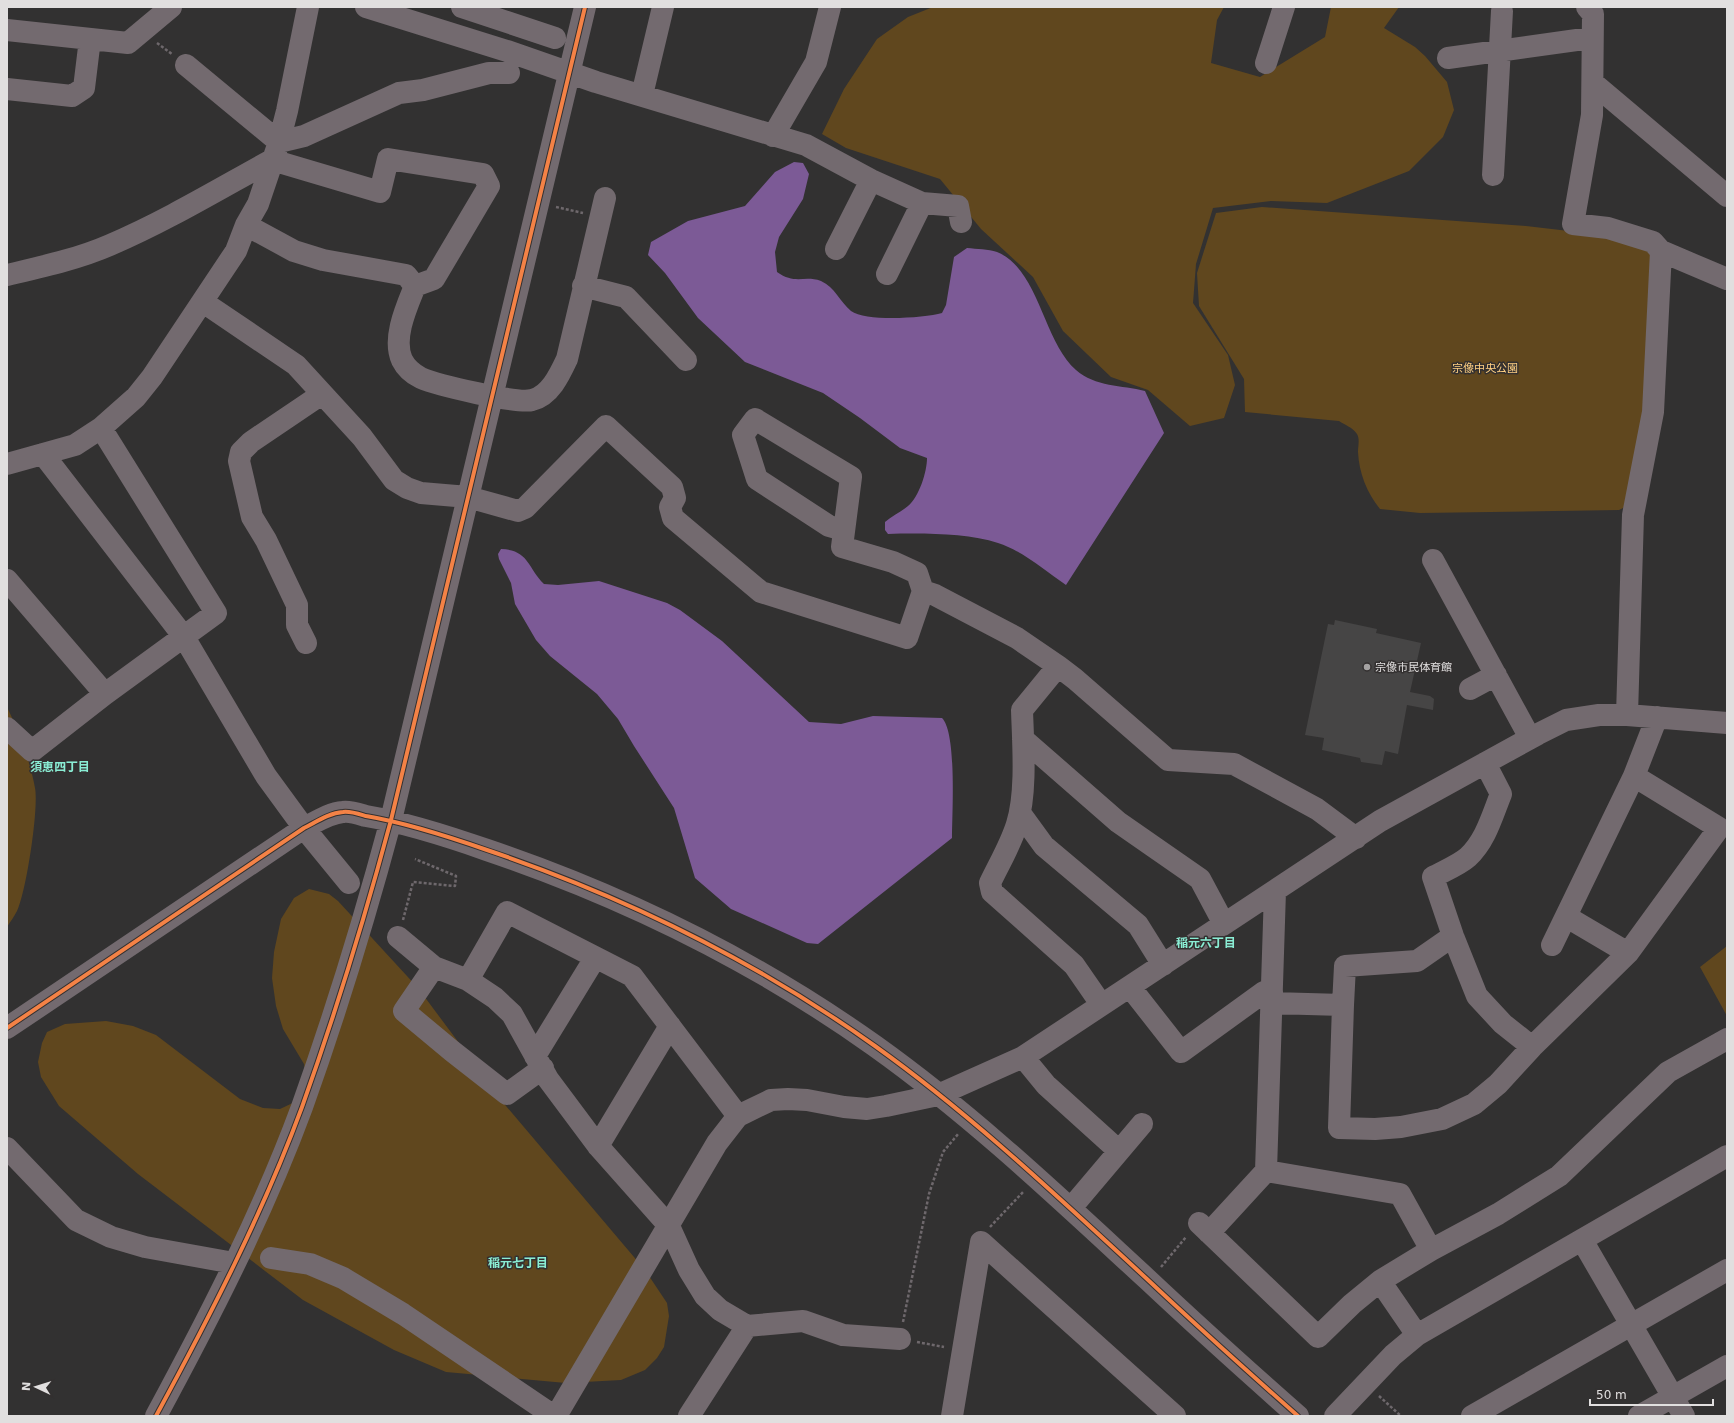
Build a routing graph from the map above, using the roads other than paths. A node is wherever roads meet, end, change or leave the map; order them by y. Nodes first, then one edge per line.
1 (171, 7) edge
2 (308, 7) edge
3 (366, 7) edge
4 (462, 7) edge
5 (585, 7) edge
6 (662, 7) edge
7 (830, 7) edge
8 (1284, 7) edge
9 (1587, 7) edge
10 (1502, 11) dead end
11 (7, 30) edge
12 (555, 38) dead end
13 (1591, 38) junction
14 (90, 39) junction
15 (1500, 51) junction
16 (1448, 58) dead end
17 (1266, 63) dead end
18 (186, 65) road end
19 (569, 71) junction
20 (509, 73) dead end
21 (1593, 83) junction
22 (7, 89) edge
23 (642, 95) junction
24 (773, 136) junction
25 (275, 151) junction
26 (1493, 175) dead end
27 (871, 180) junction
28 (1727, 196) edge
29 (922, 203) junction
30 (603, 208) road end
31 (960, 222) dead end
32 (246, 225) junction
33 (836, 248) dead end
34 (1661, 251) junction
35 (7, 274) edge
36 (887, 274) dead end
37 (1727, 279) edge
38 (414, 286) junction
39 (584, 286) junction
40 (203, 302) junction
41 (686, 360) dead end
42 (322, 394) junction
43 (492, 396) junction
44 (101, 428) junction
45 (43, 454) junction
46 (7, 464) edge
47 (468, 497) junction
48 (843, 530) junction
49 (1433, 560) dead end
50 (7, 580) edge
51 (923, 591) junction
52 (184, 637) junction
53 (306, 644) dead end
54 (1058, 666) junction
55 (1496, 675) junction
56 (1470, 689) dead end
57 (104, 694) junction
58 (1627, 715) junction
59 (1658, 717) junction
60 (1727, 723) edge
61 (7, 728) edge
62 (1530, 738) junction
63 (1023, 739) junction
64 (1485, 763) junction
65 (1634, 776) junction
66 (1020, 813) junction
67 (391, 820) junction
68 (304, 828) junction
69 (1356, 838) junction
70 (349, 883) dead end
71 (1275, 891) junction
72 (1567, 917) junction
73 (1224, 924) junction
74 (1453, 936) junction
75 (398, 937) road end
76 (1552, 945) dead end
77 (1628, 953) junction
78 (595, 958) junction
79 (1163, 965) junction
80 (434, 967) junction
81 (468, 980) junction
82 (1130, 987) junction
83 (1272, 997) junction
84 (1101, 1004) junction
85 (1342, 1005) junction
86 (670, 1026) junction
87 (7, 1028) edge
88 (1727, 1040) edge
89 (1532, 1047) junction
90 (1023, 1057) junction
91 (539, 1062) junction
92 (938, 1095) junction
93 (738, 1116) junction
94 (1142, 1124) dead end
95 (598, 1146) junction
96 (7, 1148) edge
97 (1119, 1151) junction
98 (1727, 1156) edge
99 (1266, 1171) junction
100 (1071, 1208) junction
101 (669, 1226) junction
102 (1582, 1240) junction
103 (1431, 1250) junction
104 (271, 1258) dead end
105 (234, 1263) junction
106 (1727, 1270) edge
107 (1380, 1281) junction
108 (1630, 1324) junction
109 (747, 1326) junction
110 (1417, 1335) junction
111 (900, 1339) road end
112 (1727, 1366) edge
113 (1673, 1396) junction
114 (156, 1416) edge
115 (555, 1416) edge
116 (689, 1416) edge
117 (952, 1416) edge
118 (1175, 1416) edge
119 (1298, 1416) edge
120 (1335, 1416) edge
121 (1472, 1416) edge
122 (1639, 1416) edge
123 (1684, 1416) edge

1 - 14 street
2 - 25 street
3 - 19 street
4 - 12 street
5 - 19 street
6 - 23 street
7 - 24 street
8 - 17 street
9 - 13 street
10 - 15 street
11 - 14 street
13 - 15 street
13 - 21 street
14 - 22 street
15 - 16 street
15 - 26 street
18 - 25 street
19 - 23 street
19 - 43 street
20 - 25 street
21 - 28 street
21 - 34 street
23 - 24 street
24 - 27 street
25 - 32 street
25 - 35 street
25 - 38 street
27 - 29 street
27 - 33 street
29 - 31 street
29 - 36 street
30 - 39 street
32 - 38 street
32 - 40 street
34 - 37 street
34 - 58 street
38 - 43 street
39 - 41 street
39 - 43 street
40 - 42 street
40 - 44 street
42 - 47 street
42 - 53 street
43 - 47 street
44 - 45 street
44 - 52 street
45 - 46 street
45 - 52 street
47 - 51 street
47 - 67 street
48 - 48 street
48 - 51 street
49 - 55 street
50 - 57 street
51 - 54 street
52 - 57 street
52 - 68 street
54 - 63 street
54 - 69 street
55 - 56 street
55 - 62 street
57 - 61 street
58 - 59 street
58 - 62 street
59 - 60 street
59 - 65 street
62 - 64 street
63 - 66 street
63 - 73 street
64 - 69 street
64 - 74 street
65 - 72 street
65 - 77 street
66 - 79 street
66 - 84 street
67 - 68 street
67 - 92 street
67 - 105 street
68 - 70 street
68 - 87 street
69 - 71 street
71 - 73 street
71 - 83 street
72 - 76 street
72 - 77 street
73 - 79 street
74 - 85 street
74 - 89 street
75 - 80 street
77 - 89 street
78 - 81 street
78 - 86 street
78 - 91 street
79 - 82 street
80 - 81 street
80 - 91 street
81 - 91 street
82 - 83 street
82 - 84 street
83 - 85 street
83 - 99 street
84 - 90 street
85 - 89 street
86 - 93 street
86 - 95 street
88 - 103 street
90 - 92 street
90 - 97 street
91 - 95 street
92 - 93 street
92 - 100 street
93 - 101 street
94 - 97 street
95 - 101 street
96 - 105 street
97 - 100 street
98 - 102 street
99 - 103 street
99 - 107 street
100 - 119 street
101 - 109 street
101 - 115 street
102 - 108 street
102 - 110 street
103 - 107 street
104 - 115 street
105 - 114 street
106 - 108 street
107 - 110 street
108 - 113 street
108 - 121 street
109 - 111 street
109 - 116 street
110 - 120 street
112 - 113 street
113 - 122 street
113 - 123 street
117 - 118 street

